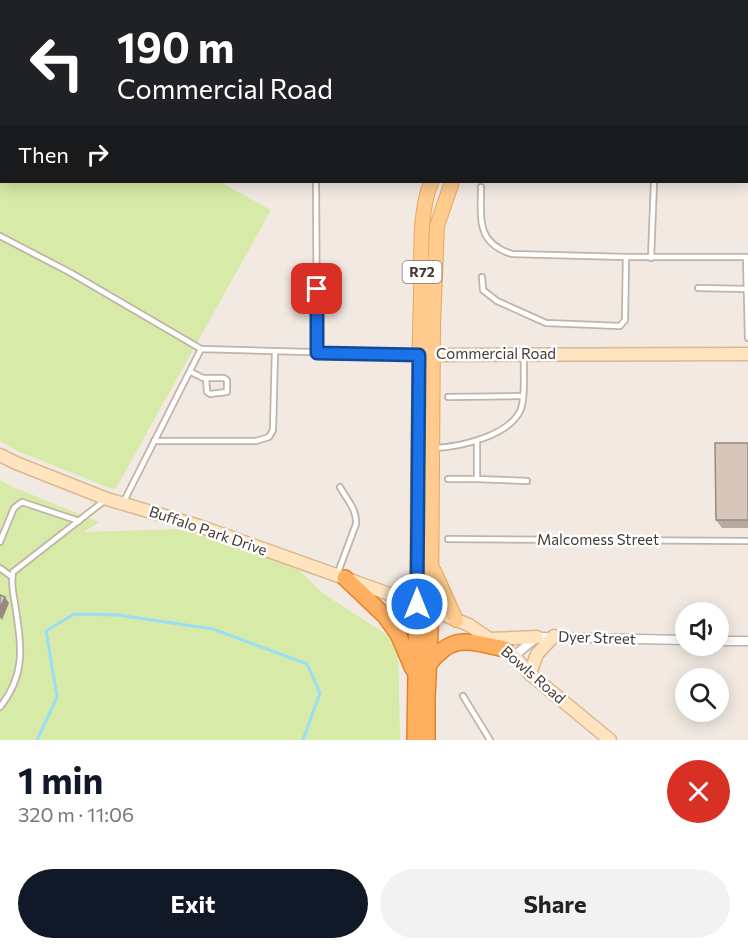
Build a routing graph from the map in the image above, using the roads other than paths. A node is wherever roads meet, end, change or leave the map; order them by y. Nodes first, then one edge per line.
1 (316, 183) edge
2 (452, 183) edge
3 (654, 183) edge
4 (428, 185) edge
5 (481, 187) dead end
6 (0, 236) edge
7 (626, 257) junction
8 (747, 257) edge
9 (651, 258) junction
10 (482, 277) dead end
11 (698, 288) dead end
12 (747, 289) edge
13 (748, 338) edge
14 (201, 349) junction
15 (275, 351) junction
16 (317, 353) junction
17 (524, 354) junction
18 (748, 354) edge
19 (426, 355) junction
20 (191, 372) junction
21 (206, 378) junction
22 (523, 396) junction
23 (448, 397) dead end
24 (154, 441) junction
25 (477, 441) junction
26 (432, 449) junction
27 (0, 455) edge
28 (448, 478) dead end
29 (477, 479) junction
30 (527, 481) dead end
31 (340, 487) dead end
32 (106, 499) junction
33 (123, 503) junction
34 (79, 521) junction
35 (448, 539) dead end
36 (748, 541) edge
37 (0, 542) edge
38 (432, 567) junction
39 (0, 568) edge
40 (12, 577) junction
41 (341, 577) junction
42 (424, 607) junction
43 (456, 620) junction
44 (554, 636) junction
45 (537, 637) junction
46 (490, 639) junction
47 (675, 640) edge
48 (729, 641) edge
49 (748, 641) edge
50 (509, 652) junction
51 (428, 665) junction
52 (530, 674) junction
53 (416, 677) junction
54 (463, 696) dead end
55 (0, 707) edge
56 (415, 740) edge
57 (427, 740) edge
58 (490, 740) edge
59 (610, 740) edge

1 - 16 lane
2 - 19 main road, R72
3 - 9 lane
4 - 19 main road, R72
5 - 7 lane
6 - 14 lane
7 - 9 lane
7 - 10 lane
8 - 9 lane
8 - 12 lane
11 - 12 lane
12 - 13 lane
14 - 15 lane, Commercial Road
14 - 20 lane
15 - 16 lane, Commercial Road
15 - 24 lane
16 - 19 lane, Commercial Road
17 - 18 street, Commercial Road
17 - 19 street, Commercial Road
17 - 22 lane
19 - 26 main road, R72
19 - 42 main road, R72
20 - 21 lane
20 - 24 lane
21 - 21 lane
22 - 23 lane
22 - 25 lane
24 - 33 lane
25 - 26 lane
25 - 29 lane
26 - 38 main road, R72
27 - 32 street, Buffalo Park Drive
28 - 29 lane
29 - 30 lane
31 - 41 lane
32 - 33 street, Buffalo Park Drive
32 - 34 lane
33 - 41 street, Buffalo Park Drive
34 - 37 lane
34 - 40 lane
35 - 36 lane, Malcomess Street
38 - 42 main road, R72
38 - 43 main road
39 - 40 lane
40 - 55 lane
41 - 42 street, Buffalo Park Drive
41 - 53 highway
42 - 43 street, Bowls Road
42 - 51 highway, R72
42 - 53 highway, R72
43 - 46 street, Bowls Road
44 - 45 street, Dyer Street
44 - 47 street, Dyer Street
44 - 52 street
45 - 46 street
45 - 50 street, Dyer Street
46 - 50 street, Bowls Road
48 - 49 street
50 - 51 highway
50 - 52 street, Bowls Road
51 - 57 highway, R72
52 - 59 street, Bowls Road
53 - 56 highway, R72
54 - 58 lane

